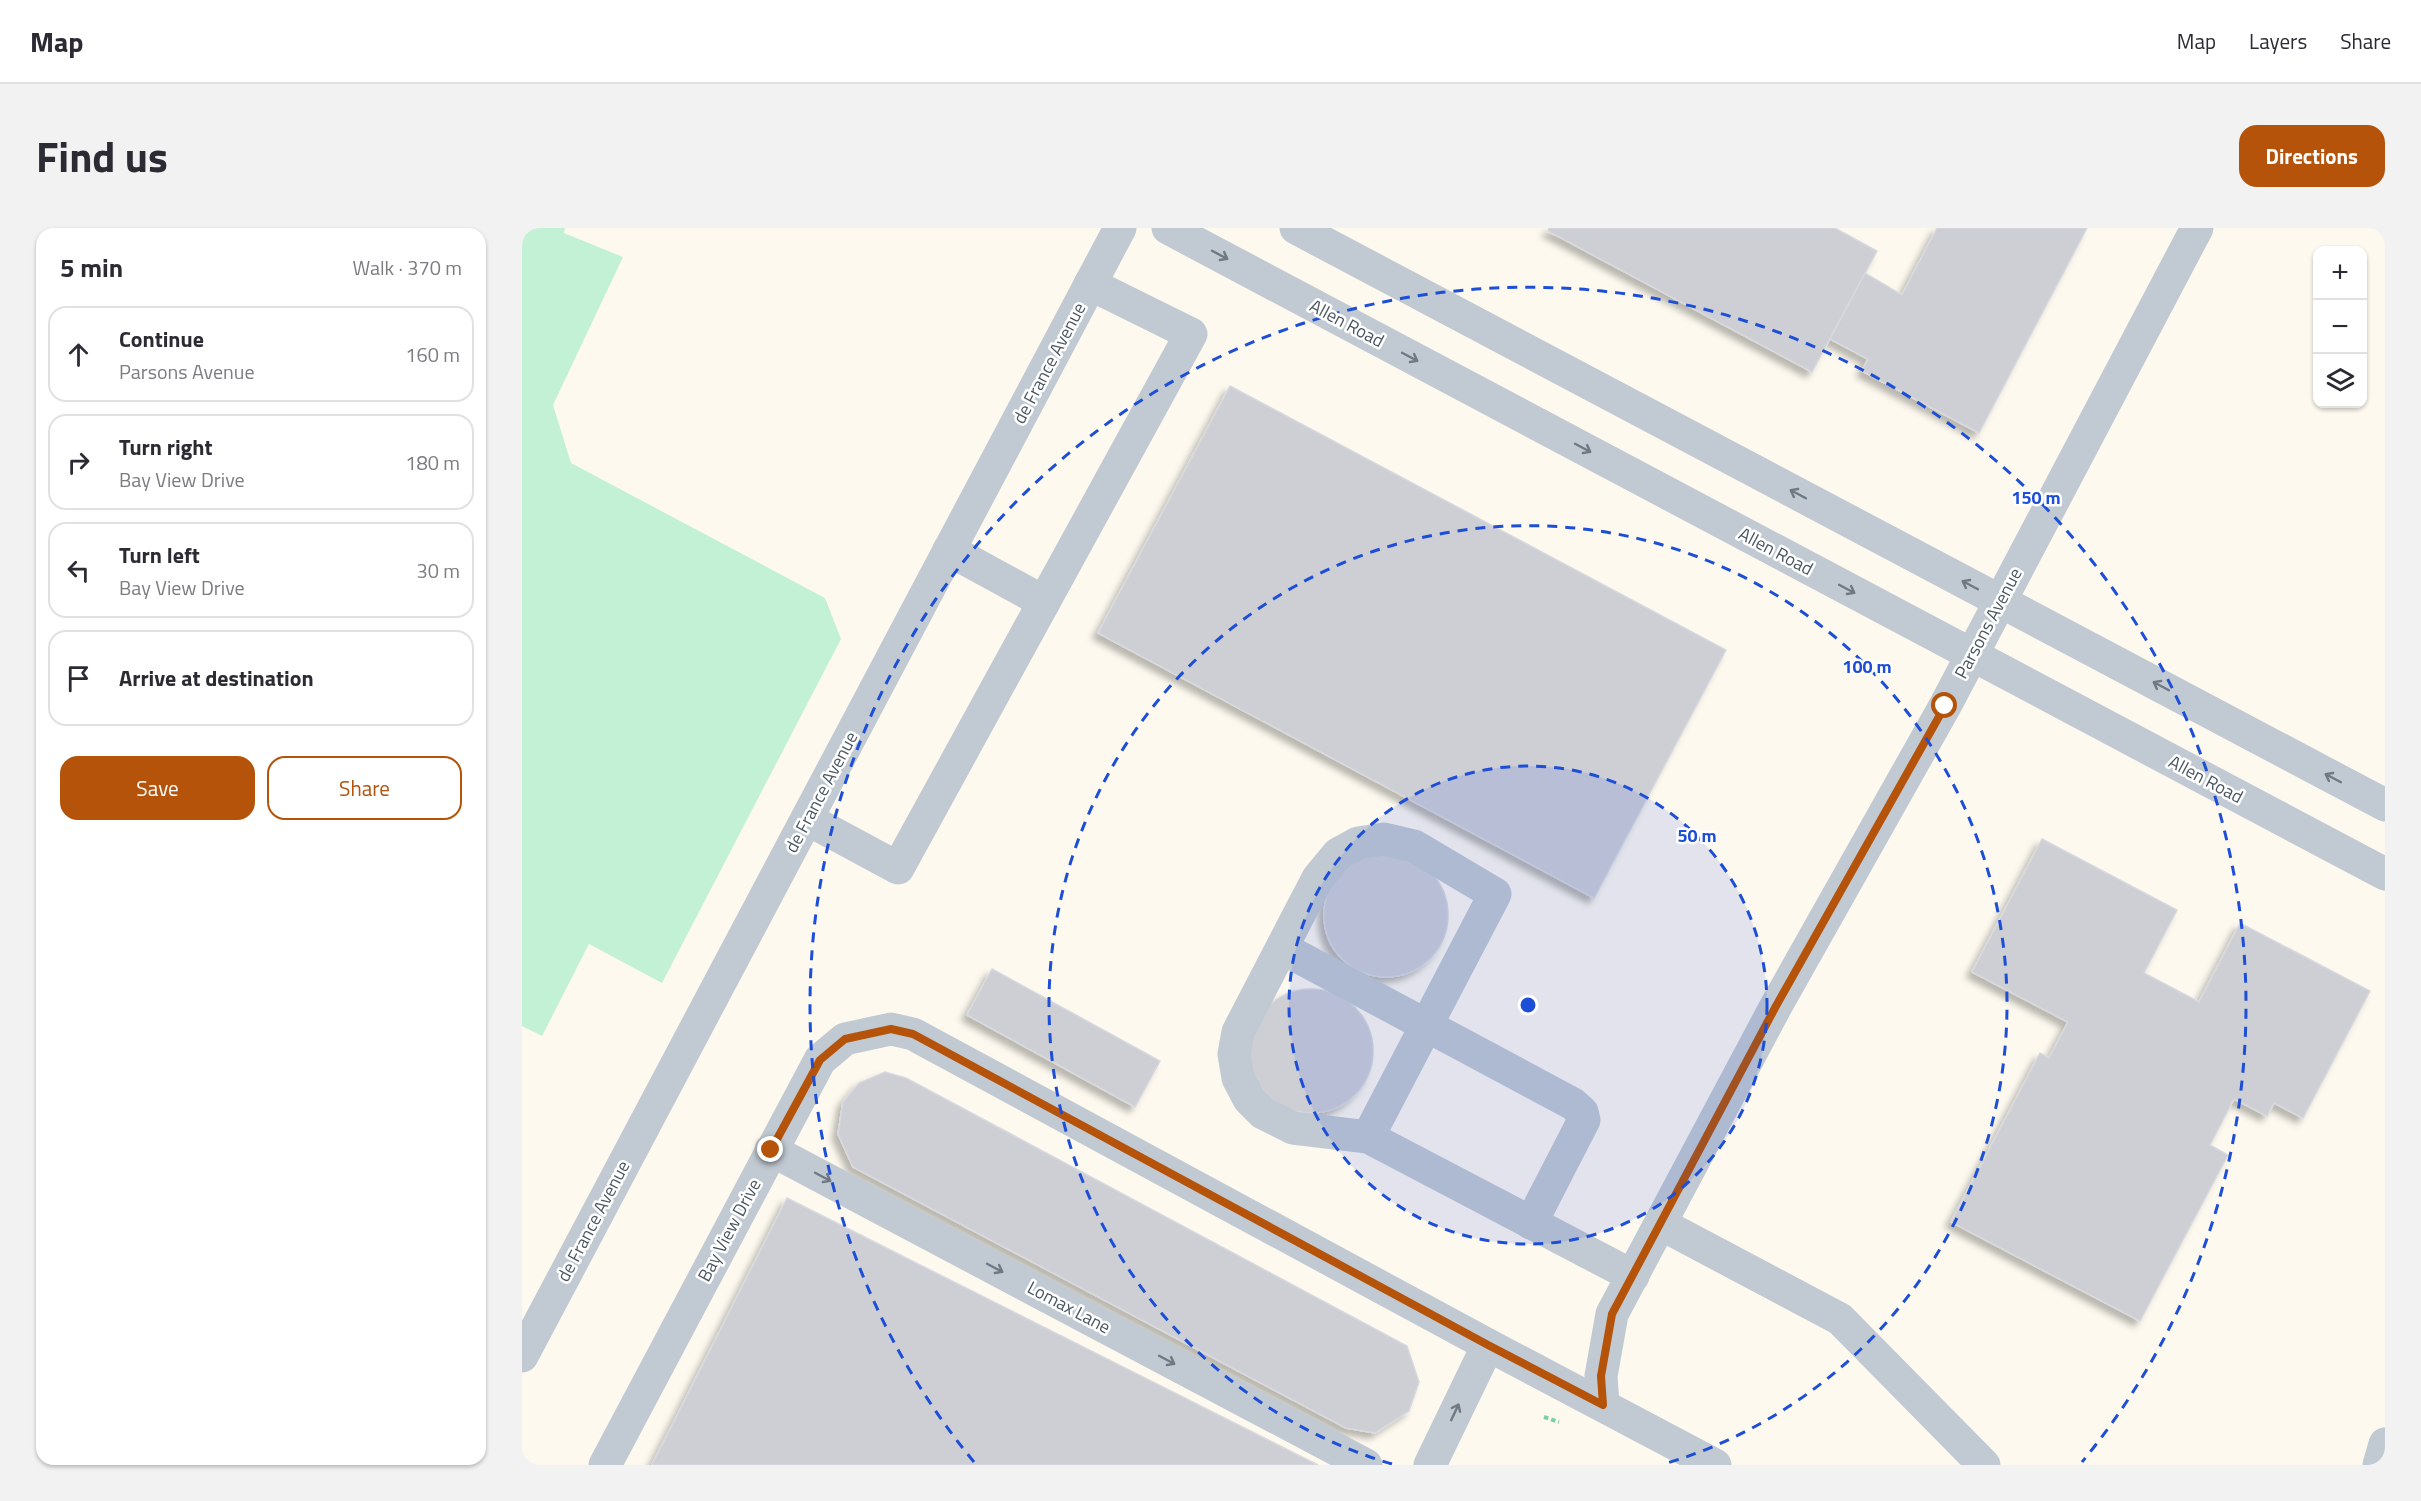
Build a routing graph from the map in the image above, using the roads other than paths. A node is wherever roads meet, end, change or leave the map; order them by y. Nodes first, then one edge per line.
1 (1120, 228) edge
2 (1168, 228) edge
3 (1296, 228) edge
4 (2197, 228) edge
5 (1090, 284) junction
6 (949, 550) junction
7 (2000, 600) junction
8 (1044, 602) junction
9 (1971, 655) junction
10 (2385, 805) edge
11 (807, 819) junction
12 (2385, 874) edge
13 (1282, 948) junction
14 (1426, 1025) junction
15 (1368, 1137) junction
16 (771, 1150) junction
17 (1531, 1223) junction
18 (1661, 1224) junction
19 (1633, 1276) junction
20 (1488, 1345) junction
21 (522, 1356) edge
22 (1603, 1405) junction
23 (2385, 1444) edge
24 (605, 1465) edge
25 (1366, 1465) edge
26 (1430, 1465) edge
27 (1715, 1465) edge
28 (1984, 1465) edge
29 (2379, 1465) edge

1 - 5 street, de France Avenue
2 -> 9 street, Allen Road
7 -> 3 street
4 - 7 street, Parsons Avenue
5 - 6 street, de France Avenue
5 - 8 street
6 - 8 street
6 - 11 street, de France Avenue
7 - 9 street, Parsons Avenue
10 -> 7 street
8 - 11 street
9 - 12 street, Allen Road
9 - 18 street, Parsons Avenue
11 - 21 street, de France Avenue
13 - 14 street
13 - 14 street
13 - 15 street
14 - 15 street
14 - 17 street
15 - 17 street
16 - 20 street, Bay View Drive
16 - 24 street, Bay View Drive
16 -> 25 street, Lomax Lane
17 - 19 street
18 - 19 street, Parsons Avenue
18 - 28 street
19 - 22 street, Parsons Avenue
20 - 22 street, Bay View Drive
26 -> 20 street
22 - 27 street, Bay View Drive
23 - 29 street

